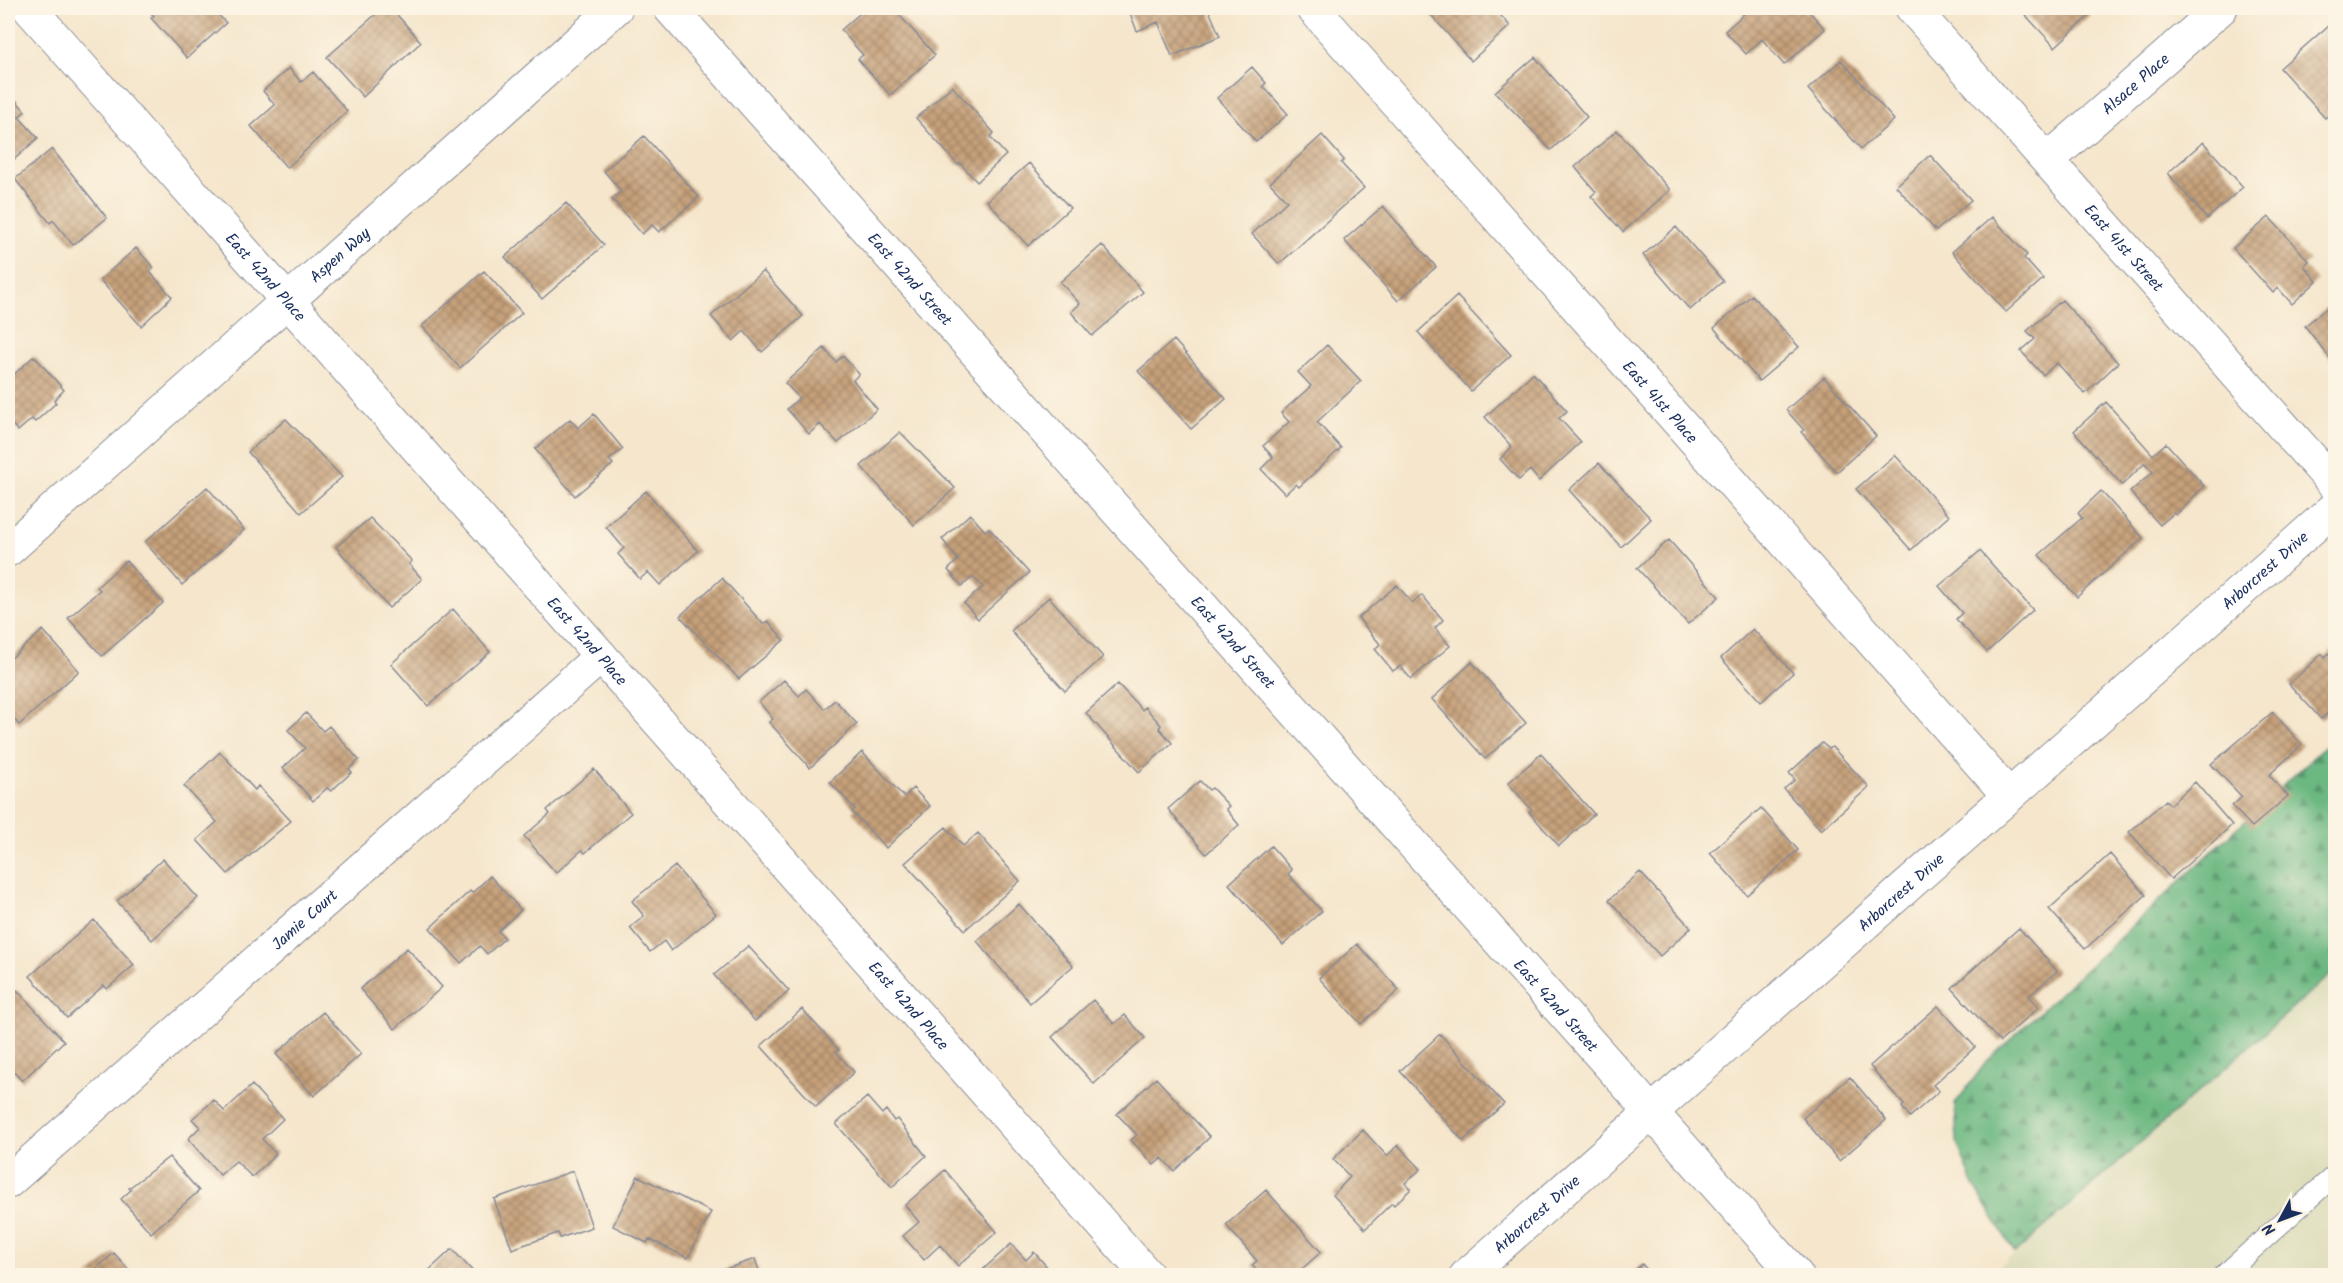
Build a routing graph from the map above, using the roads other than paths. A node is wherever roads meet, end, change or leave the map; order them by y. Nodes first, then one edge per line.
1 (29, 8) edge
2 (616, 8) edge
3 (670, 8) edge
4 (1313, 8) edge
5 (1912, 8) edge
6 (2221, 8) edge
7 (2048, 160) junction
8 (288, 301) junction
9 (2336, 486) edge
10 (2336, 507) edge
11 (8, 550) edge
12 (602, 656) junction
13 (2009, 796) junction
14 (1652, 1113) junction
15 (2336, 1174) edge
16 (8, 1182) edge
17 (1148, 1275) edge
18 (1466, 1275) edge
19 (1797, 1275) edge
20 (2223, 1275) edge

1 - 8 street, East 42nd Place
2 - 8 street, Aspen Way
3 - 14 street, East 42nd Street
4 - 13 street, East 41st Place
5 - 7 street, East 41st Street
6 - 7 street, Alsace Place
7 - 9 street, East 41st Street
8 - 11 street, Aspen Way
8 - 12 street, East 42nd Place
10 - 13 street, Arborcrest Drive
12 - 16 street, Jamie Court
12 - 17 street, East 42nd Place
13 - 14 street, Arborcrest Drive
14 - 18 street, Arborcrest Drive
14 - 19 street, East 42nd Street
15 - 20 lane

